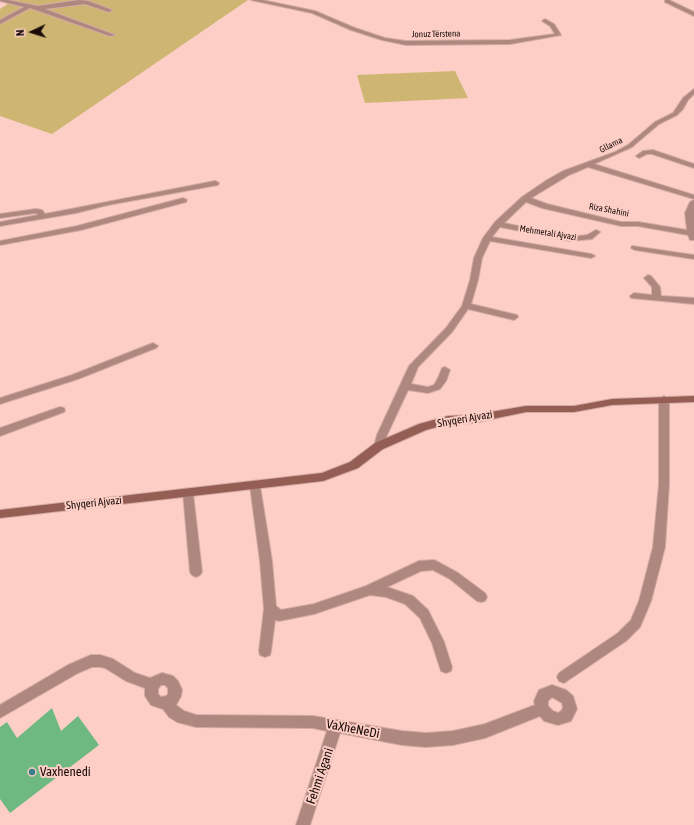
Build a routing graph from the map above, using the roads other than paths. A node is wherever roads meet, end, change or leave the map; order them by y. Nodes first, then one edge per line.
1 (1, 0) edge
2 (254, 0) edge
3 (667, 1) dead end
4 (29, 6) junction
5 (38, 8) junction
6 (109, 10) dead end
7 (694, 14) edge
8 (545, 21) dead end
9 (0, 22) edge
10 (112, 35) dead end
11 (694, 92) edge
12 (639, 156) dead end
13 (589, 165) junction
14 (694, 166) edge
15 (215, 183) dead end
16 (694, 197) edge
17 (525, 199) junction
18 (183, 200) dead end
19 (694, 202) edge
20 (0, 216) edge
21 (43, 217) junction
22 (0, 224) edge
23 (498, 224) junction
24 (596, 232) dead end
25 (693, 237) edge
26 (487, 238) junction
27 (0, 243) edge
28 (635, 248) dead end
29 (592, 256) dead end
30 (694, 257) edge
31 (648, 278) dead end
32 (634, 296) dead end
33 (657, 298) junction
34 (694, 301) edge
35 (466, 306) junction
36 (514, 317) dead end
37 (153, 346) dead end
38 (445, 370) dead end
39 (405, 386) junction
40 (664, 399) junction
41 (694, 399) edge
42 (0, 401) edge
43 (60, 410) dead end
44 (0, 432) edge
45 (379, 446) junction
46 (255, 486) junction
47 (188, 494) junction
48 (0, 514) edge
49 (196, 572) dead end
50 (370, 590) junction
51 (482, 597) dead end
52 (270, 609) junction
53 (265, 651) dead end
54 (446, 668) dead end
55 (564, 677) dead end
56 (153, 685) junction
57 (165, 702) junction
58 (542, 709) dead end
59 (0, 712) edge
60 (336, 726) junction
61 (303, 825) edge

1 - 4 street
2 - 8 street, Jonuz Tërstena
3 - 7 street
4 - 5 street
4 - 9 street
5 - 6 street
5 - 10 street
11 - 13 street, Gllama
12 - 14 street
13 - 16 street
13 - 17 street, Gllama
15 - 21 street
17 - 23 street, Mehmetali Ajvazi
17 - 25 street, Riza Shahini
18 - 27 street
19 - 25 street
20 - 21 street
21 - 22 street
23 - 24 street, Mehmetali Ajvazi
23 - 26 street, Mehmetali Ajvazi
26 - 29 street
26 - 35 street, Mehmetali Ajvazi
28 - 30 street
31 - 33 street
32 - 33 street
33 - 34 street
35 - 36 street
35 - 39 street, Mehmetali Ajvazi
37 - 42 street
38 - 39 street
39 - 45 street, Mehmetali Ajvazi
40 - 41 street, Shyqeri Ajvazi
40 - 45 street, Shyqeri Ajvazi
40 - 55 street
43 - 44 street
45 - 46 street, Shyqeri Ajvazi
46 - 47 street, Shyqeri Ajvazi
46 - 52 street
47 - 48 street, Shyqeri Ajvazi
47 - 49 street
50 - 51 street
50 - 52 street
50 - 54 street
52 - 53 street
56 - 57 street, VaXheNeDi
56 - 57 street
56 - 59 street
57 - 60 street, VaXheNeDi
58 - 60 street, VaXheNeDi
60 - 61 street, Fehmi Agani

